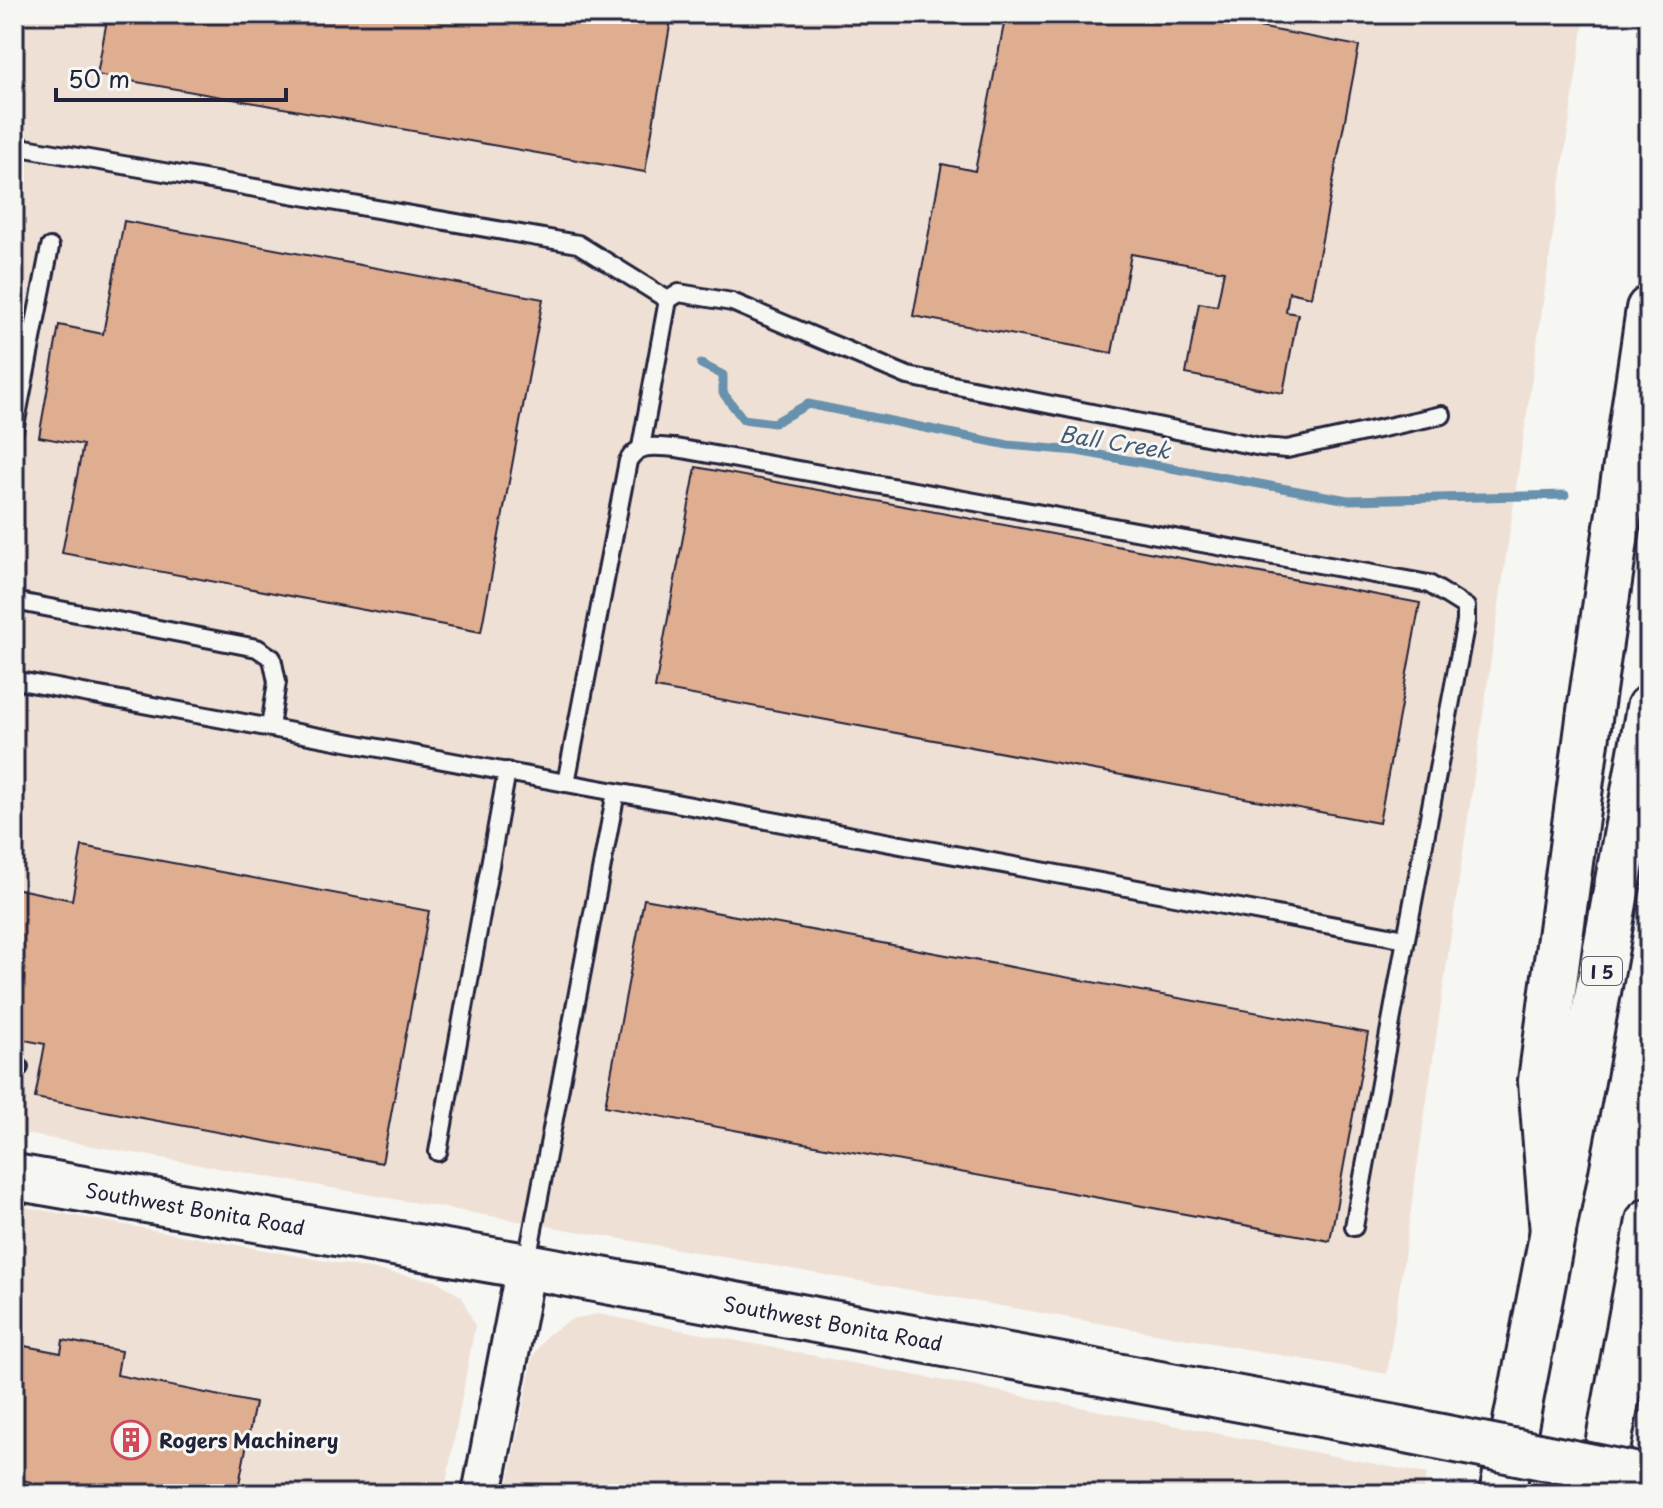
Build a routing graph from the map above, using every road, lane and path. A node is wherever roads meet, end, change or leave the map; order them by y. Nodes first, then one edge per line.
1 (14, 146) edge
2 (50, 247) dead end
3 (668, 300) junction
4 (1649, 309) edge
5 (1442, 415) dead end
6 (14, 431) edge
7 (641, 447) junction
8 (14, 601) edge
9 (14, 680) edge
10 (1649, 708) edge
11 (270, 727) junction
12 (507, 771) junction
13 (566, 783) junction
14 (616, 792) junction
15 (1406, 939) junction
16 (438, 1152) dead end
17 (14, 1177) edge
18 (1649, 1221) edge
19 (1354, 1227) dead end
20 (1553, 1233) junction
21 (526, 1266) junction
22 (1649, 1478) edge
23 (482, 1494) edge
24 (1502, 1494) edge
25 (1599, 1494) edge

1 - 3 lane
2 - 6 lane
3 - 5 lane
3 - 7 lane
4 - 20 main road
7 - 13 lane
7 - 15 lane
8 - 11 lane
9 - 11 lane
10 - 20 main road, I 5
11 - 12 lane
12 - 13 lane
12 - 16 lane
13 - 14 lane
14 - 15 lane
14 - 21 lane
15 - 19 lane
17 - 21 main road, Southwest Bonita Road
18 - 25 main road
20 - 24 main road, I 5
21 - 22 main road, Southwest Bonita Road, bridge
21 - 23 street

